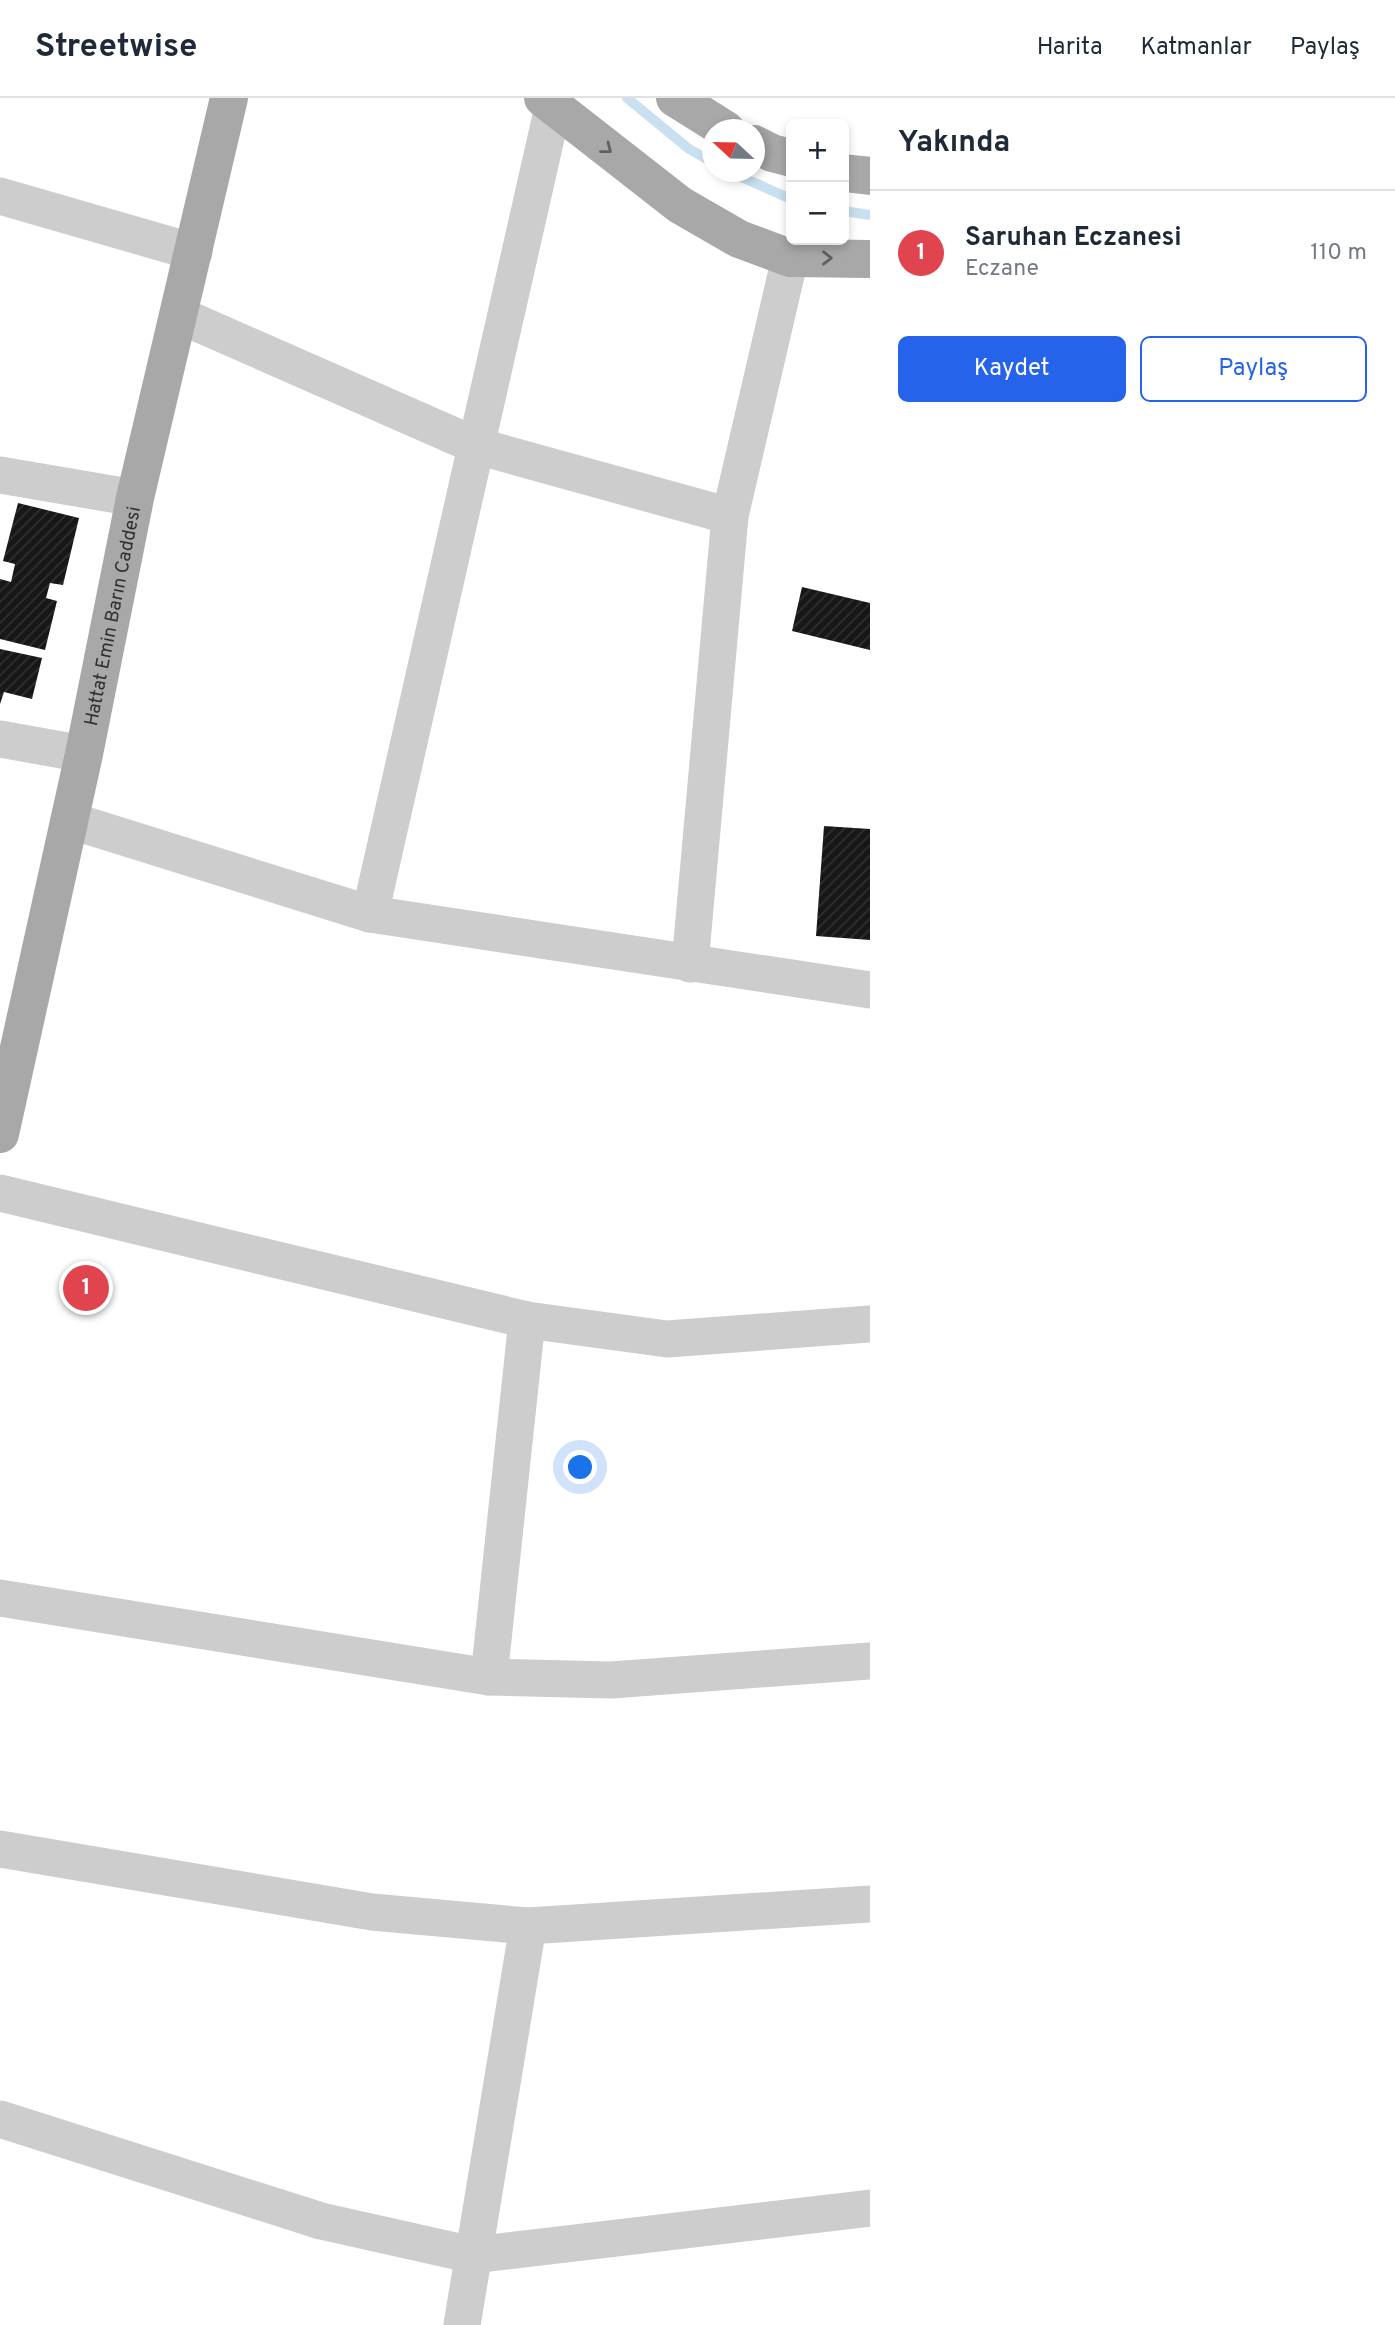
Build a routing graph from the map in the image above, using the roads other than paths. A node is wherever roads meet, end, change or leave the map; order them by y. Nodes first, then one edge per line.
1 (229, 98) edge
2 (675, 98) edge
3 (548, 102) edge
4 (708, 119) edge
5 (765, 150) edge
6 (786, 157) edge
7 (849, 174) edge
8 (870, 176) edge
9 (0, 196) edge
10 (194, 252) junction
11 (790, 258) junction
12 (870, 259) edge
13 (179, 315) junction
14 (477, 446) junction
15 (0, 475) edge
16 (135, 498) junction
17 (730, 516) junction
18 (0, 739) edge
19 (84, 754) junction
20 (69, 820) junction
21 (370, 915) junction
22 (690, 964) junction
23 (870, 990) edge
24 (0, 1134) edge
25 (0, 1194) edge
26 (527, 1320) junction
27 (870, 1324) edge
28 (0, 1598) edge
29 (870, 1661) edge
30 (489, 1677) junction
31 (0, 1849) edge
32 (870, 1904) edge
33 (528, 1926) junction
34 (0, 2119) edge
35 (870, 2208) edge
36 (473, 2255) junction
37 (462, 2325) edge

1 - 10 main road, Hattat Emin Barın Caddesi
2 - 4 main road
3 -> 11 main road
3 - 14 street
5 - 6 main road
7 - 8 main road
9 - 10 street
10 - 13 main road, Hattat Emin Barın Caddesi
11 -> 12 main road
11 - 17 street
13 - 14 street
13 - 16 main road, Hattat Emin Barın Caddesi
14 - 17 street
14 - 21 street
15 - 16 street
16 - 19 main road, Hattat Emin Barın Caddesi
17 - 22 street
18 - 19 street
19 - 20 main road, Hattat Emin Barın Caddesi
20 - 21 street
20 - 24 main road, Hattat Emin Barın Caddesi
21 - 22 street
22 - 23 street
25 - 26 street
26 - 27 street
26 - 30 street
28 - 30 street
29 - 30 street
31 - 33 street
32 - 33 street
33 - 36 street
34 - 36 street
35 - 36 street
36 - 37 street

